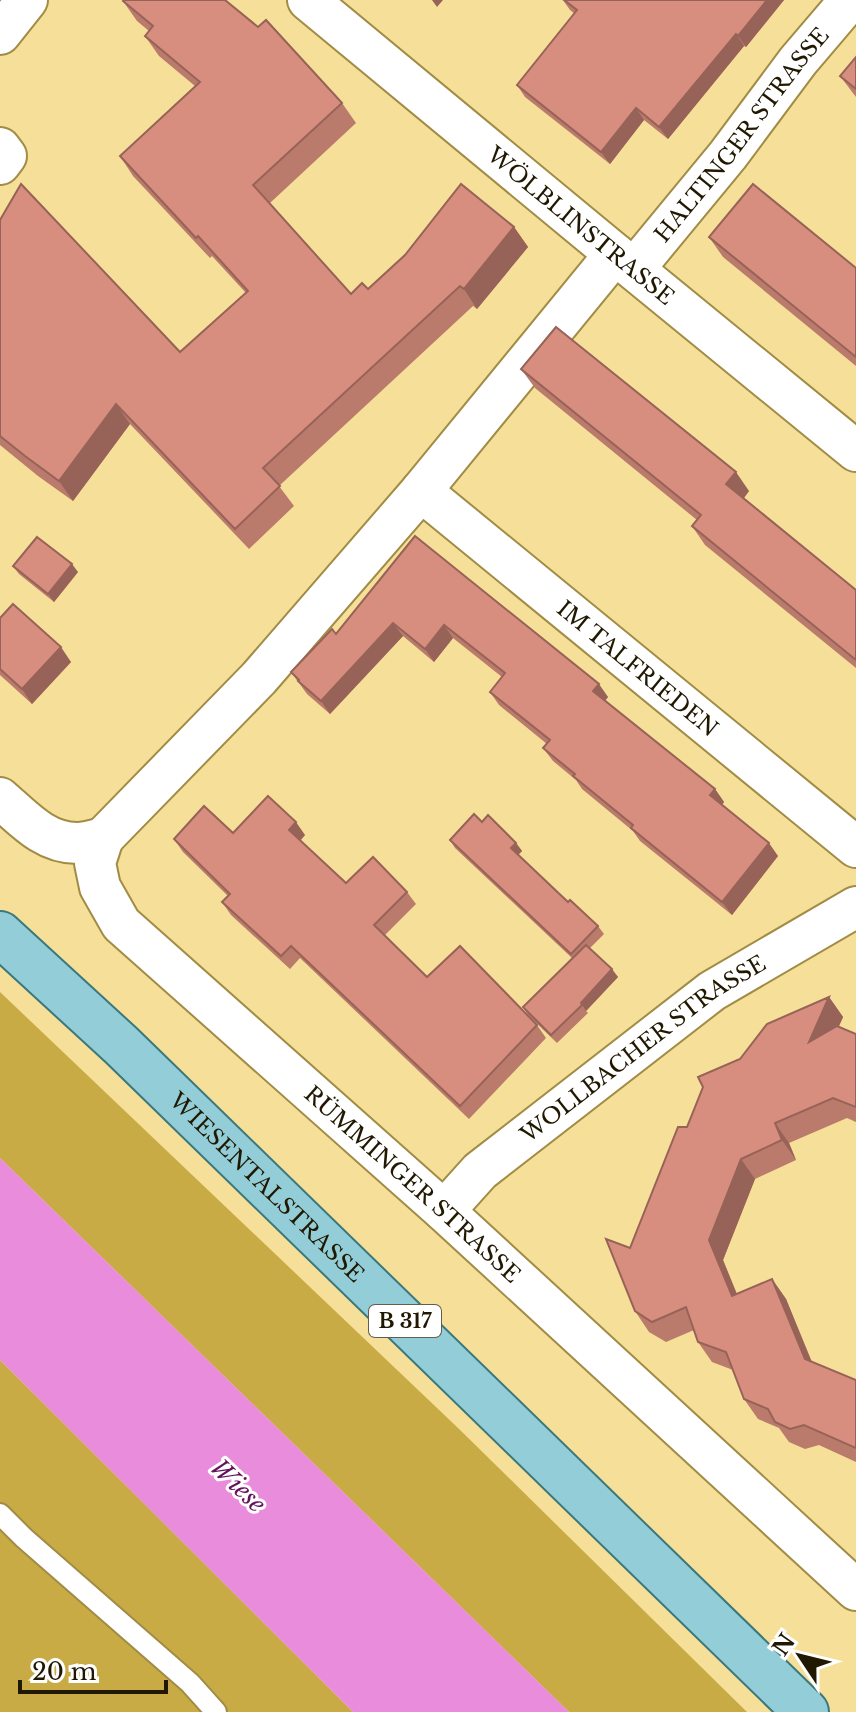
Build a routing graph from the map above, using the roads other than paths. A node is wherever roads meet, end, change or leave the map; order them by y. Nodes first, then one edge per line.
1 (27, 0) edge
2 (308, 0) edge
3 (850, 0) edge
4 (0, 34) edge
5 (0, 148) edge
6 (0, 164) edge
7 (624, 262) junction
8 (856, 451) edge
9 (421, 491) junction
10 (0, 798) edge
11 (103, 838) junction
12 (856, 847) edge
13 (856, 907) edge
14 (0, 934) edge
15 (444, 1211) junction
16 (0, 1514) edge
17 (856, 1590) edge
18 (216, 1712) edge
19 (806, 1712) edge

1 - 4 street
2 - 7 street, WÖLBLINSTRASSE
3 - 7 street, HALTINGER STRASSE
5 - 6 street
7 - 8 street, WÖLBLINSTRASSE
7 - 9 street, HALTINGER STRASSE
9 - 11 street, HALTINGER STRASSE
9 - 12 street, IM TALFRIEDEN
10 - 11 street
11 - 15 street, RÜMMINGER STRASSE
13 - 15 street, WOLLBACHER STRASSE
14 - 19 main road, WIESENTALSTRASSE / B 317
15 - 17 street, RÜMMINGER STRASSE
16 - 18 lane

